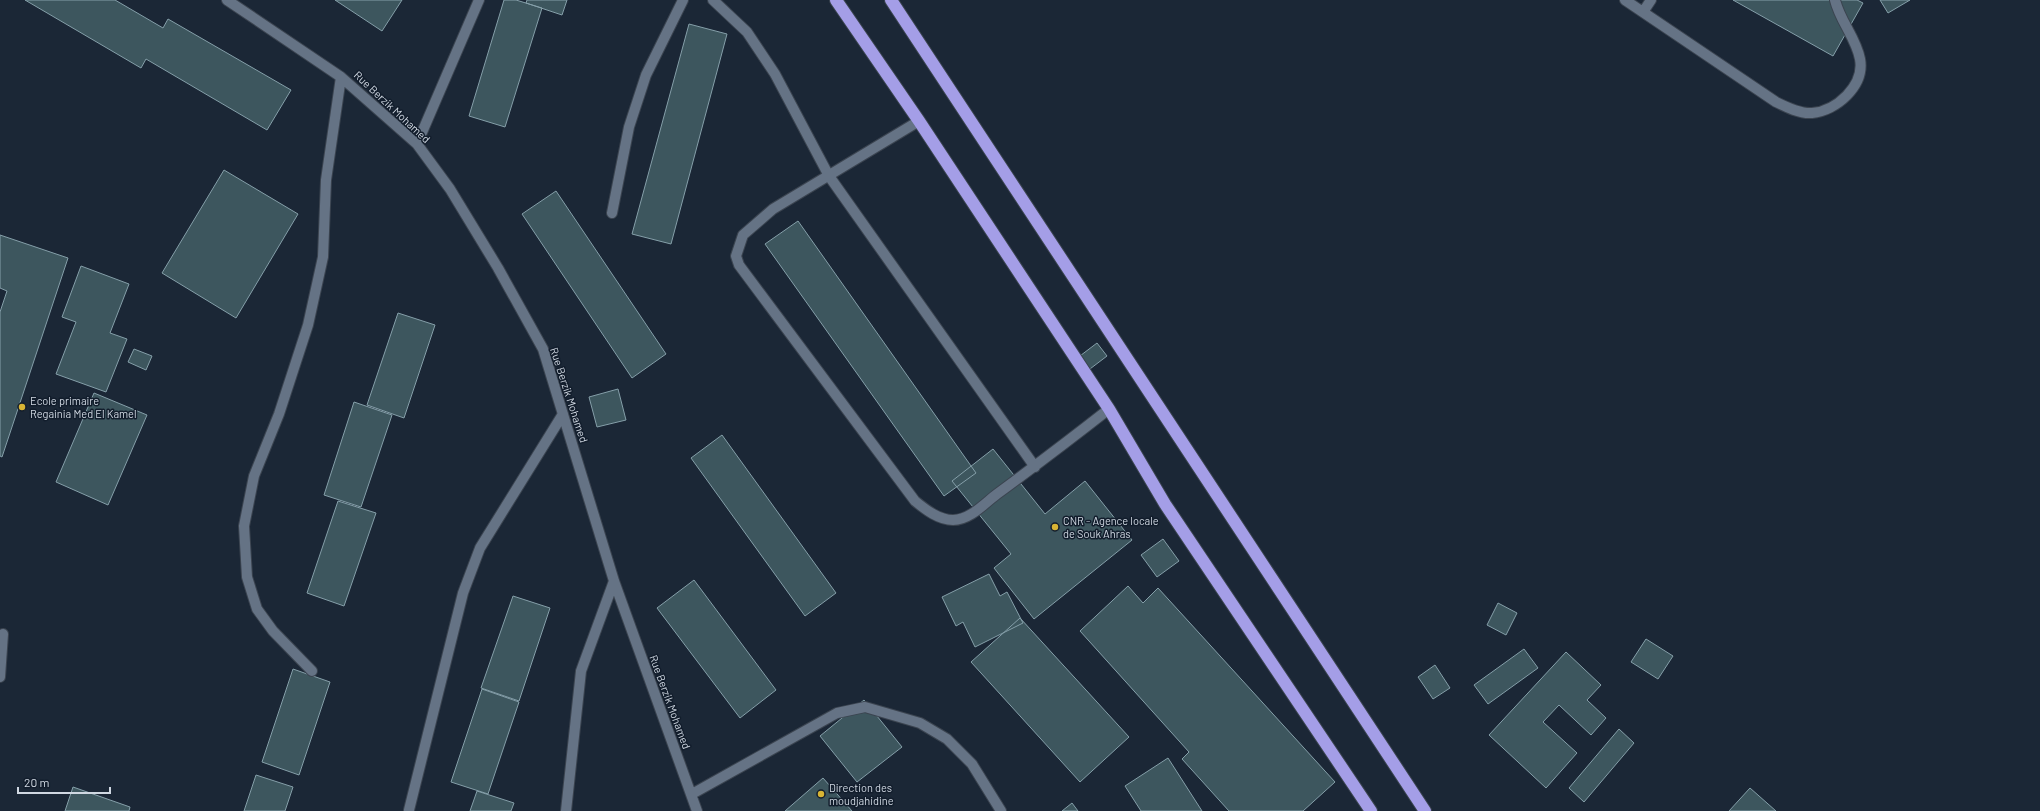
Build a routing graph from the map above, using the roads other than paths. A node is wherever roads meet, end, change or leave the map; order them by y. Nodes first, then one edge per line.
1 (479, 0) edge
2 (683, 0) edge
3 (713, 0) edge
4 (836, 0) edge
5 (891, 0) edge
6 (1625, 0) edge
7 (1651, 0) edge
8 (1834, 0) edge
9 (229, 1) edge
10 (1643, 12) junction
11 (341, 77) junction
12 (919, 121) junction
13 (417, 144) junction
14 (829, 176) junction
15 (612, 213) dead end
16 (1109, 409) junction
17 (563, 414) junction
18 (1035, 467) junction
19 (614, 582) junction
20 (3, 634) dead end
21 (312, 671) dead end
22 (0, 677) edge
23 (692, 794) junction
24 (409, 810) edge
25 (566, 811) edge
26 (697, 811) edge
27 (1001, 811) edge
28 (1371, 811) edge
29 (1425, 811) edge

1 - 13 street
2 - 15 street
3 - 14 street
4 - 12 highway
5 - 29 highway
6 - 10 street
7 - 10 street
8 - 10 street
9 - 11 street, Rue Berzik Mohamed
11 - 13 street, Rue Berzik Mohamed
11 - 21 street
12 - 14 street
12 - 16 highway
13 - 17 street, Rue Berzik Mohamed
14 - 18 street
14 - 18 street
16 - 18 street
16 - 28 highway
17 - 19 street, Rue Berzik Mohamed
17 - 24 street
19 - 23 street, Rue Berzik Mohamed
19 - 25 street
20 - 22 street
23 - 26 street, Rue Berzik Mohamed
23 - 27 street

